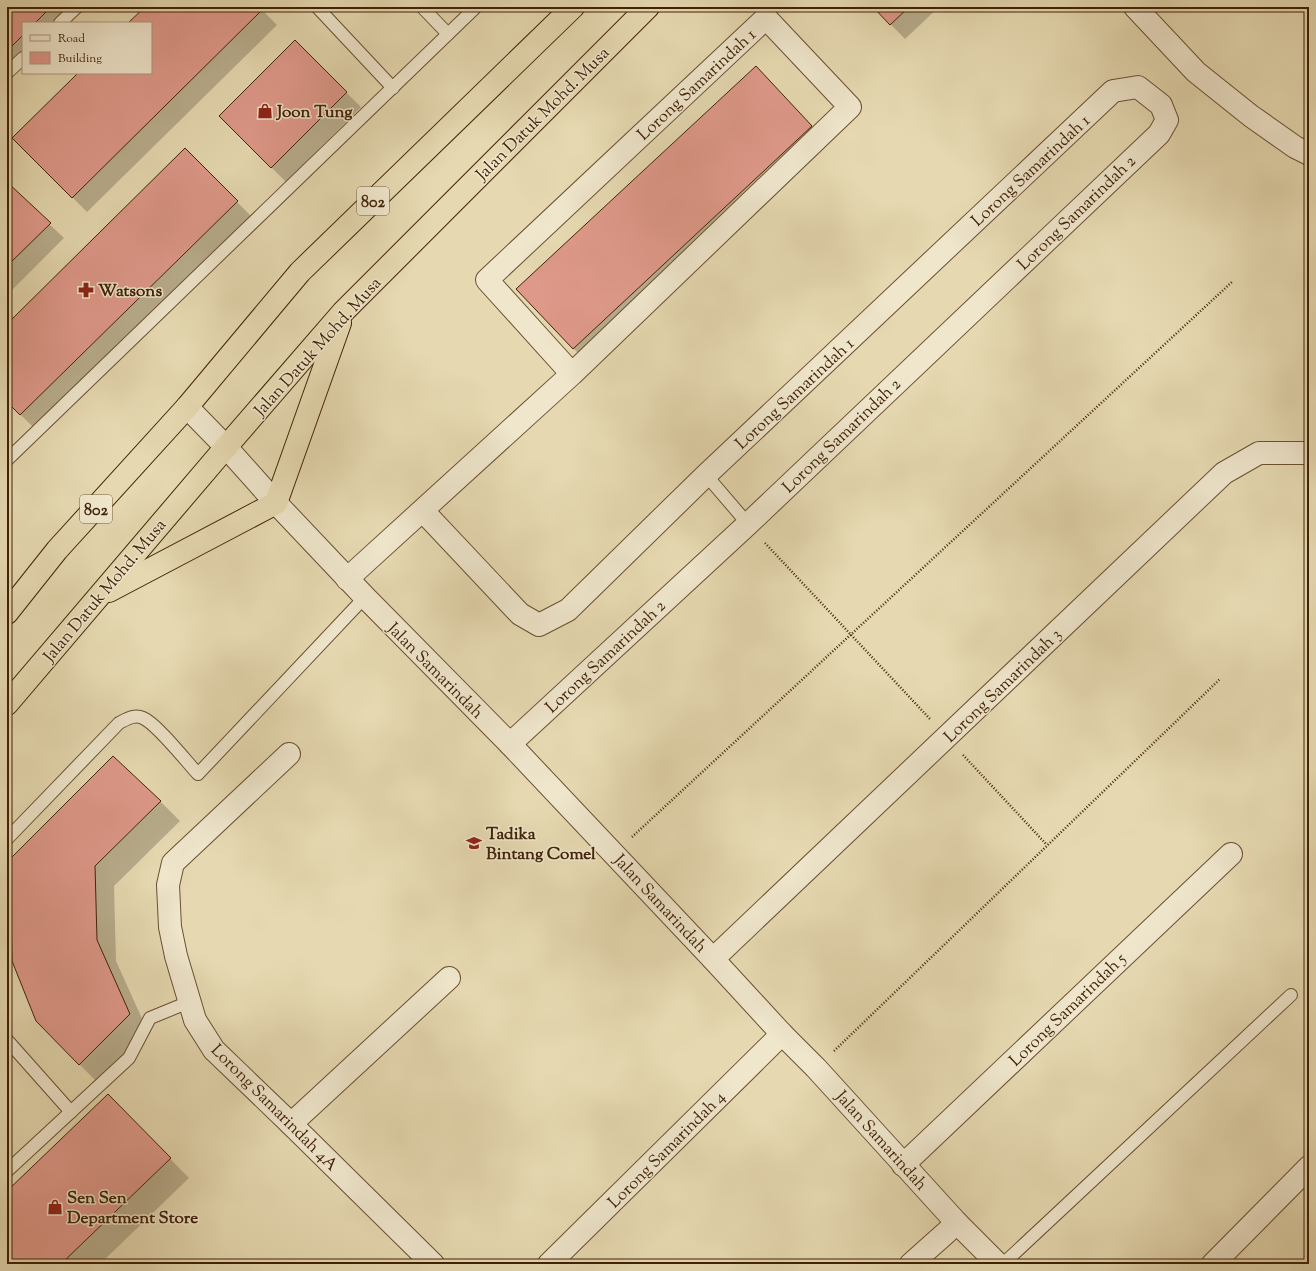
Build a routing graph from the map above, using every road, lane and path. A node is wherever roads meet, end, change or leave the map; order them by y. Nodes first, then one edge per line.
1 (77, 7) edge
2 (317, 7) edge
3 (422, 7) edge
4 (476, 7) edge
5 (573, 7) edge
6 (648, 7) edge
7 (1135, 7) edge
8 (61, 22) edge
9 (448, 34) junction
10 (22, 59) edge
11 (7, 74) edge
12 (393, 88) junction
13 (1167, 120) joint
14 (1309, 154) edge
15 (1233, 281) dead end
16 (343, 312) junction
17 (572, 374) junction
18 (187, 407) junction
19 (226, 447) junction
20 (1309, 453) edge
21 (7, 460) edge
22 (706, 475) junction
23 (276, 503) junction
24 (423, 511) junction
25 (748, 524) junction
26 (347, 579) junction
27 (98, 596) junction
28 (365, 597) junction
29 (7, 613) edge
30 (851, 634) junction
31 (1220, 679) dead end
32 (7, 704) edge
33 (947, 737) junction
34 (510, 744) junction
35 (289, 754) dead end
36 (7, 838) edge
37 (1047, 845) junction
38 (614, 854) junction
39 (1231, 854) dead end
40 (713, 959) junction
41 (449, 978) dead end
42 (1291, 995) dead end
43 (189, 1002) junction
44 (782, 1034) junction
45 (7, 1040) edge
46 (816, 1068) junction
47 (71, 1112) junction
48 (291, 1124) junction
49 (903, 1165) junction
50 (1309, 1167) edge
51 (7, 1171) edge
52 (957, 1223) junction
53 (433, 1264) edge
54 (548, 1264) edge
55 (911, 1264) edge
56 (998, 1264) edge
57 (1003, 1264) edge
58 (1213, 1264) edge

1 - 8 lane
2 - 12 lane
3 - 9 lane
4 - 9 lane
5 - 18 highway, 802
6 - 16 highway, Jalan Datuk Mohd. Musa
7 - 14 street
9 - 12 lane
10 - 11 lane
12 - 21 lane
13 - 22 street, Lorong Samarindah 1
13 - 25 street, Lorong Samarindah 2
15 - 30 path
16 - 19 highway, Jalan Datuk Mohd. Musa
16 - 23 highway
17 - 17 street, Lorong Samarindah 1
17 - 24 street, Lorong Samarindah 1
18 - 19 street, Jalan Samarindah
18 - 29 highway, 802
19 - 23 street, Jalan Samarindah
19 - 27 highway, Jalan Datuk Mohd. Musa
20 - 33 street, Lorong Samarindah 3
22 - 24 street, Lorong Samarindah 1
22 - 25 lane
23 - 26 street, Jalan Samarindah
23 - 27 highway
24 - 26 street, Lorong Samarindah 1
25 - 30 path
25 - 34 street, Lorong Samarindah 2
26 - 28 street, Jalan Samarindah
27 - 32 highway, Jalan Datuk Mohd. Musa
28 - 34 street, Jalan Samarindah
28 - 36 lane
30 - 33 path
30 - 38 path
31 - 37 path
33 - 37 path
33 - 40 street, Lorong Samarindah 3
34 - 38 street, Jalan Samarindah
35 - 43 street, Lorong Samarindah 4A
37 - 46 path
38 - 40 street, Jalan Samarindah
39 - 49 street, Lorong Samarindah 5
40 - 44 street, Jalan Samarindah
41 - 48 street
42 - 57 lane
43 - 47 lane
43 - 48 street, Lorong Samarindah 4A
44 - 46 street, Jalan Samarindah
44 - 54 street, Lorong Samarindah 4
45 - 47 lane
46 - 49 street, Jalan Samarindah
47 - 51 lane
48 - 53 street, Lorong Samarindah 4A
49 - 52 street, Jalan Samarindah
50 - 58 street
52 - 55 street
52 - 56 street, Jalan Samarindah

